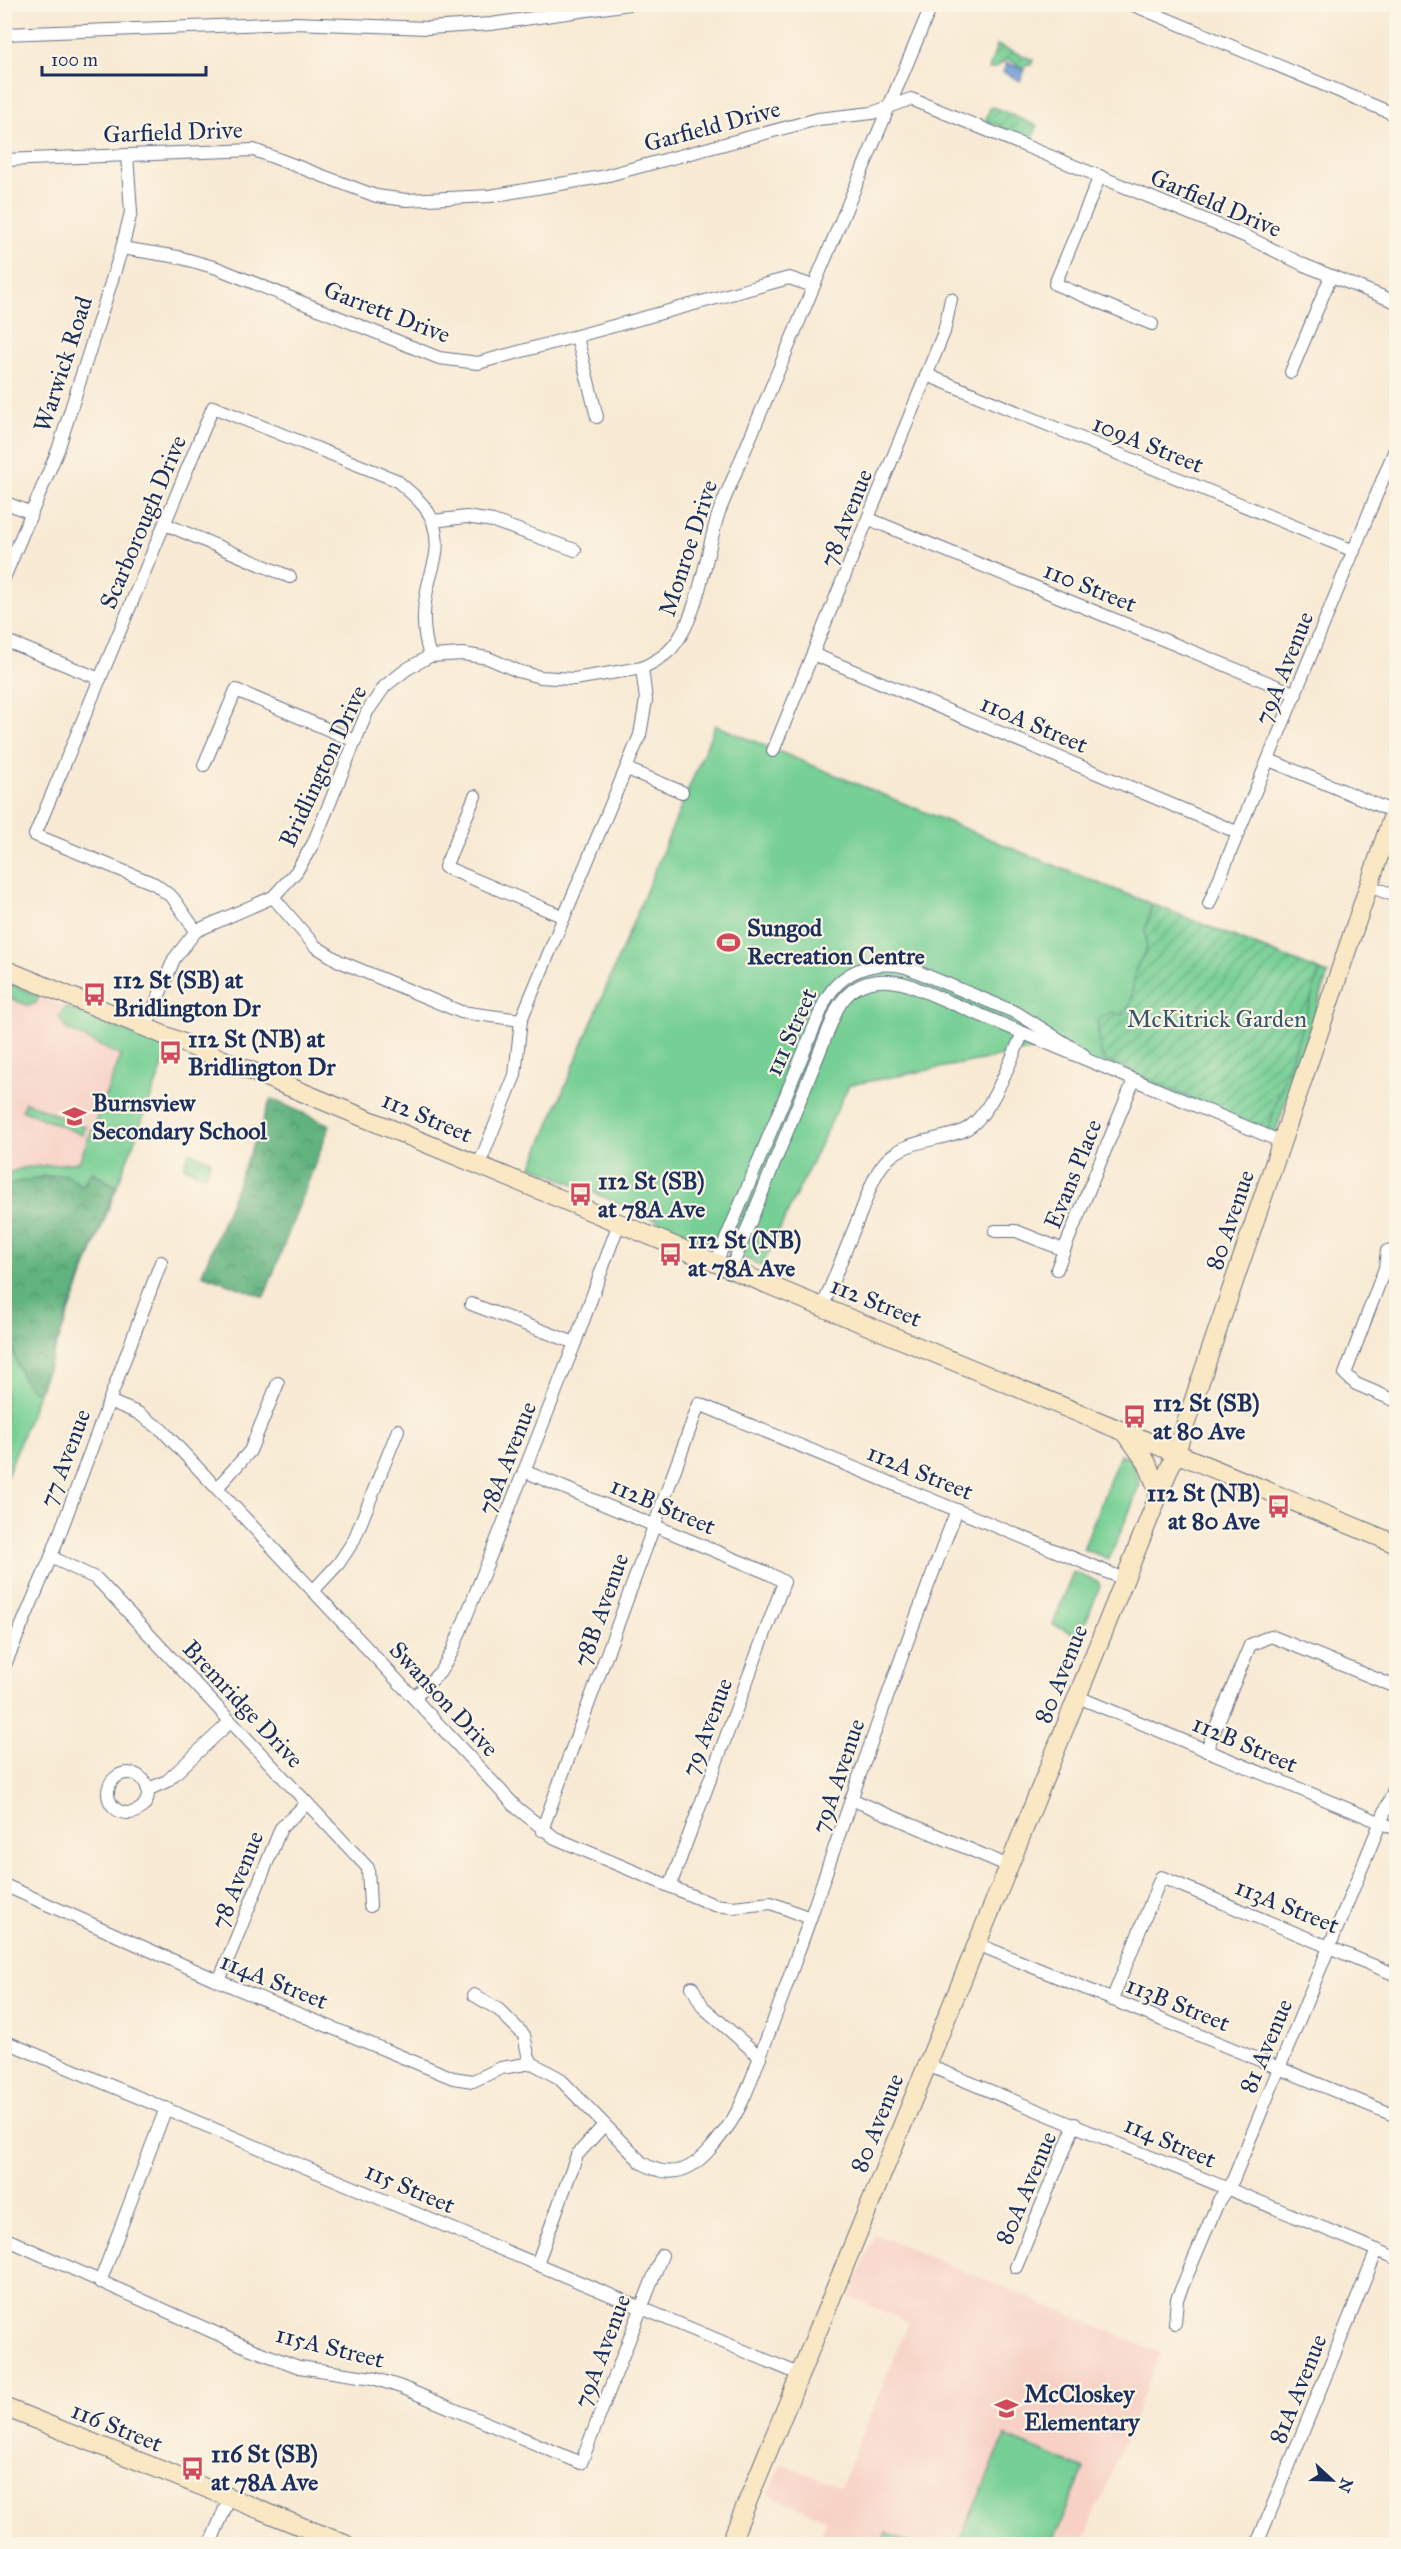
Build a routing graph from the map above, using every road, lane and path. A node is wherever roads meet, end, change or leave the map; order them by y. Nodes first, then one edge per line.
1 (629, 4) edge
2 (932, 4) edge
3 (1131, 4) edge
4 (4, 34) edge
5 (888, 107) junction
6 (1396, 115) edge
7 (127, 155) junction
8 (4, 160) edge
9 (1100, 176) junction
10 (122, 248) junction
11 (1331, 276) junction
12 (813, 286) junction
13 (951, 299) dead end
14 (1396, 302) edge
15 (1152, 324) dead end
16 (577, 337) junction
17 (1291, 372) dead end
18 (927, 375) junction
19 (597, 417) dead end
20 (1396, 447) edge
21 (4, 502) edge
22 (31, 513) junction
23 (868, 519) junction
24 (433, 521) junction
25 (165, 524) junction
26 (575, 550) dead end
27 (1354, 551) junction
28 (290, 577) dead end
29 (4, 578) edge
30 (4, 640) edge
31 (813, 654) junction
32 (430, 656) junction
33 (642, 668) junction
34 (100, 678) junction
35 (1296, 693) junction
36 (355, 741) junction
37 (772, 751) dead end
38 (1269, 760) junction
39 (204, 765) dead end
40 (627, 769) junction
41 (682, 792) dead end
42 (475, 796) dead end
43 (1395, 809) edge
44 (1239, 833) junction
45 (1370, 886) junction
46 (1396, 896) edge
47 (273, 897) junction
48 (1209, 904) dead end
49 (564, 917) junction
50 (196, 931) junction
51 (4, 969) edge
52 (521, 1020) junction
53 (146, 1027) junction
54 (1023, 1033) junction
55 (1094, 1063) junction
56 (1134, 1080) junction
57 (1282, 1142) junction
58 (479, 1165) junction
59 (619, 1223) junction
60 (995, 1231) dead end
61 (1064, 1250) junction
62 (1387, 1251) dead end
63 (161, 1262) dead end
64 (723, 1266) junction
65 (1057, 1269) dead end
66 (471, 1304) dead end
67 (822, 1306) junction
68 (575, 1343) junction
69 (278, 1383) dead end
70 (110, 1401) junction
71 (1396, 1401) edge
72 (699, 1404) joint
73 (398, 1430) dead end
74 (1125, 1431) junction
75 (1176, 1452) junction
76 (524, 1471) junction
77 (217, 1488) junction
78 (1159, 1493) junction
79 (957, 1510) junction
80 (655, 1526) junction
81 (1396, 1544) edge
82 (51, 1557) junction
83 (1124, 1579) junction
84 (784, 1582) joint
85 (313, 1591) junction
86 (4, 1667) edge
87 (1396, 1687) edge
88 (1078, 1697) junction
89 (414, 1698) junction
90 (230, 1722) junction
91 (1206, 1751) junction
92 (1396, 1785) edge
93 (149, 1789) dead end
94 (851, 1799) junction
95 (307, 1803) junction
96 (1381, 1823) junction
97 (1396, 1829) edge
98 (542, 1830) junction
99 (1009, 1866) junction
100 (4, 1885) edge
101 (670, 1886) junction
102 (370, 1905) dead end
103 (810, 1918) junction
104 (977, 1944) junction
105 (1330, 1947) junction
106 (1396, 1975) edge
107 (219, 1982) junction
108 (692, 1986) dead end
109 (474, 1995) dead end
110 (1112, 2000) junction
111 (4, 2041) edge
112 (760, 2057) junction
113 (532, 2063) junction
114 (927, 2065) junction
115 (1279, 2068) junction
116 (166, 2108) junction
117 (1396, 2116) edge
118 (1075, 2124) junction
119 (604, 2125) junction
120 (1227, 2188) junction
121 (4, 2238) edge
122 (1377, 2250) junction
123 (663, 2255) dead end
124 (1396, 2258) edge
125 (537, 2264) junction
126 (1016, 2267) dead end
127 (100, 2282) junction
128 (642, 2308) junction
129 (1175, 2322) dead end
130 (800, 2374) junction
131 (4, 2407) edge
132 (581, 2463) joint
133 (229, 2499) junction
134 (210, 2544) edge
135 (345, 2544) edge
136 (730, 2544) edge
137 (1257, 2544) edge

1 - 4 street
2 - 5 street, Monroe Drive
3 - 6 street
5 - 7 street, Garfield Drive
5 - 9 street, Garfield Drive
5 - 12 street, Monroe Drive
7 - 8 street, Garfield Drive
7 - 10 street, Warwick Road
9 - 11 street, Garfield Drive
9 - 15 street
10 - 16 street, Garrett Drive
10 - 22 street, Warwick Road
11 - 14 street, Garfield Drive
11 - 17 street
12 - 16 street, Garrett Drive
12 - 33 street, Monroe Drive
13 - 18 street, 78 Avenue
16 - 19 street
18 - 23 street, 78 Avenue
18 - 27 street, 109A Street
20 - 27 street, 79A Avenue
21 - 22 street
22 - 29 street, Warwick Road
23 - 31 street, 78 Avenue
23 - 35 street, 110 Street
24 - 25 street, Scarborough Drive
24 - 26 street
24 - 32 street, Scarborough Drive
25 - 28 street
25 - 34 street, Scarborough Drive
27 - 35 street, 79A Avenue
30 - 34 street
31 - 37 street, 78 Avenue
31 - 44 street, 110A Street
32 - 33 street, Bridlington Drive
32 - 36 street, Bridlington Drive
33 - 40 street
34 - 50 street, Scarborough Drive
35 - 38 street, 79A Avenue
36 - 39 street
36 - 47 street, Bridlington Drive
38 - 43 street
38 - 44 street, 79A Avenue
40 - 41 street
40 - 49 street
42 - 49 street
43 - 45 street, 80 Avenue
44 - 48 street, 79A Avenue
45 - 46 street
45 - 57 street, 80 Avenue
47 - 50 street, Bridlington Drive
47 - 52 street
49 - 52 street
50 - 53 street, Bridlington Drive
51 - 53 street, 112 Street
52 - 58 street
53 - 58 street, 112 Street
54 - 55 street, 111 Street
54 - 64 street, 111 Street
54 - 67 street
55 - 56 street, 111 Street
55 - 64 street, 111 Street
56 - 57 street, 111 Street
56 - 61 street, Evans Place
57 - 75 street, 80 Avenue
58 - 59 street, 112 Street
59 - 64 street, 112 Street
59 - 68 street, 78A Avenue
60 - 61 street, Evans Place
61 - 65 street
62 - 71 street
63 - 70 street, 77 Avenue
64 - 67 street, 112 Street
66 - 68 street
67 - 74 street, 112 Street
68 - 76 street, 78A Avenue
69 - 77 street
70 - 77 street, Swanson Drive
70 - 82 street, 77 Avenue
72 - 79 street, 112A Street
72 - 80 street, 78B Avenue
73 - 85 street
74 - 75 street, 112 Street
74 - 78 street
75 - 78 street, 80 Avenue
75 - 81 street, 112 Street
76 - 80 street, 112B Street
76 - 89 street, 78A Avenue
77 - 85 street, Swanson Drive
78 - 83 street, 80 Avenue
79 - 83 street, 112A Street
79 - 94 street, 79A Avenue
80 - 84 street, 112B Street
80 - 98 street, 78B Avenue
82 - 86 street, 77 Avenue
82 - 90 street, Bremridge Drive
83 - 88 street, 80 Avenue
84 - 101 street, 79 Avenue
85 - 89 street, Swanson Drive
87 - 91 street
88 - 91 street, 112B Street
88 - 99 street, 80 Avenue
89 - 98 street, Swanson Drive
90 - 93 street
90 - 95 street, Bremridge Drive
91 - 96 street, 112B Street
92 - 96 street, 81 Avenue
94 - 99 street
94 - 103 street, 79A Avenue
95 - 102 street, Bremridge Drive
95 - 107 street, 78 Avenue
96 - 97 street, 112B Street
96 - 105 street, 81 Avenue
98 - 101 street, Swanson Drive
99 - 104 street, 80 Avenue
100 - 107 street, 114A Street
101 - 103 street, Swanson Drive
103 - 112 street, 79A Avenue
104 - 110 street, 113B Street
104 - 114 street, 80 Avenue
105 - 106 street, 113A Street
105 - 110 street, 113A Street
105 - 115 street, 81 Avenue
107 - 113 street, 114A Street
108 - 112 street
109 - 113 street
110 - 115 street, 113B Street
111 - 116 street, 115 Street
112 - 119 street, 79A Avenue
113 - 119 street
114 - 118 street, 114 Street
114 - 130 street, 80 Avenue
115 - 117 street, 113B Street
115 - 120 street, 81 Avenue
116 - 125 street, 115 Street
116 - 127 street
118 - 120 street, 114 Street
118 - 126 street, 80A Avenue
119 - 125 street
120 - 122 street, 114 Street
120 - 129 street, 81 Avenue
121 - 127 street, 115A Street
122 - 124 street, 114 Street
122 - 137 street, 81A Avenue
123 - 128 street, 79A Avenue
125 - 128 street, 115 Street
127 - 132 street, 115A Street
128 - 130 street, 115 Street
128 - 132 street, 79A Avenue
130 - 136 street, 80 Avenue
131 - 133 street, 116 Street
133 - 134 street
133 - 135 street, 116 Street

